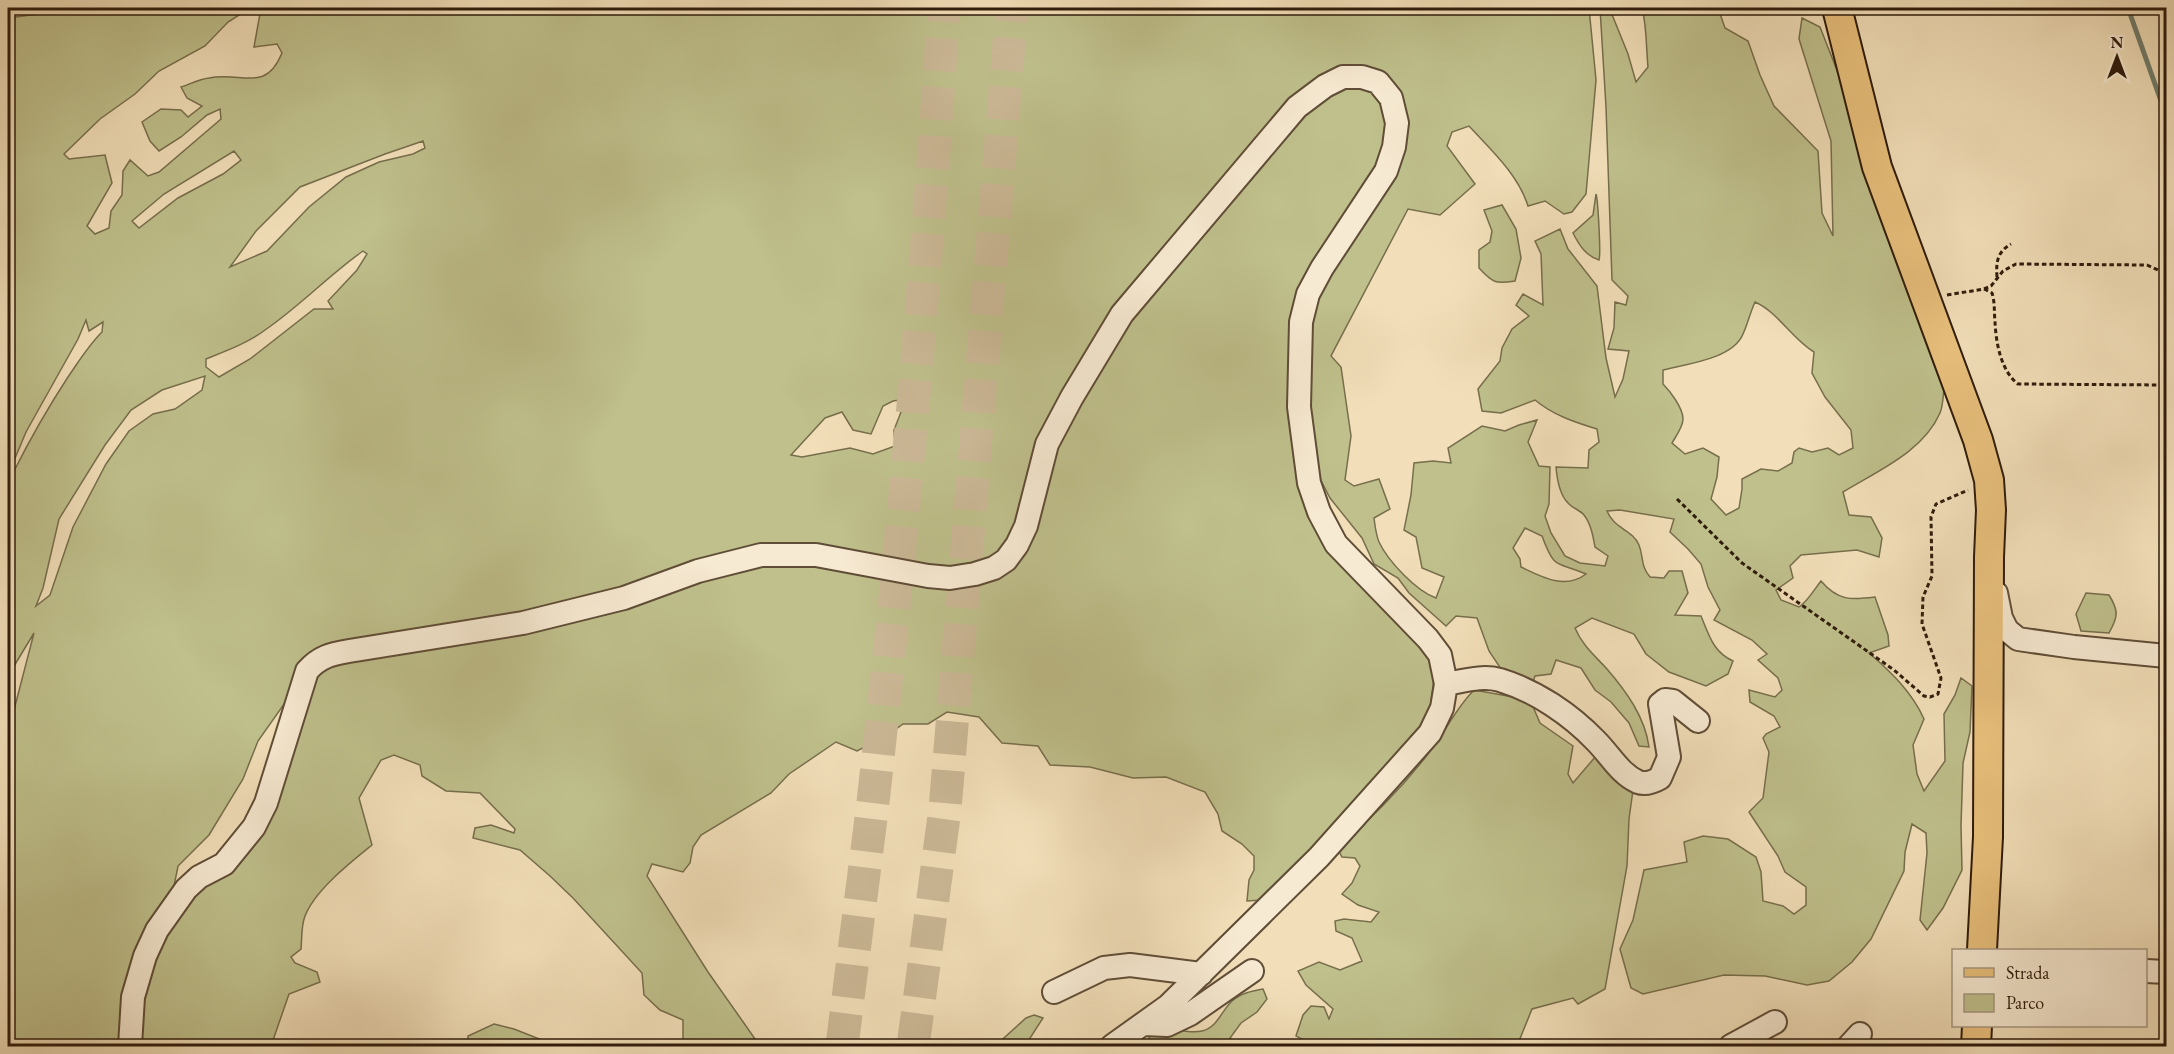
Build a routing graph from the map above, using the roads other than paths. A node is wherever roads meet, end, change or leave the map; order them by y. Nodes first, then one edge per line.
1 (1837, 8) edge
2 (1989, 556) junction
3 (2166, 656) edge
4 (1446, 684) junction
5 (1698, 721) dead end
6 (1982, 949) edge
7 (1252, 971) dead end
8 (2147, 971) edge
9 (2166, 972) edge
10 (1202, 974) junction
11 (1054, 992) dead end
12 (1775, 1022) dead end
13 (1144, 1024) junction
14 (1977, 1027) edge
15 (130, 1047) edge
16 (1113, 1047) edge
17 (1731, 1047) edge
18 (1976, 1047) edge

1 - 2 main road
2 - 3 street
2 - 6 main road
4 - 5 street
4 - 10 street
4 - 15 street
7 - 13 street
8 - 9 street
10 - 11 street
10 - 13 street
12 - 17 street
13 - 16 street
14 - 18 main road

